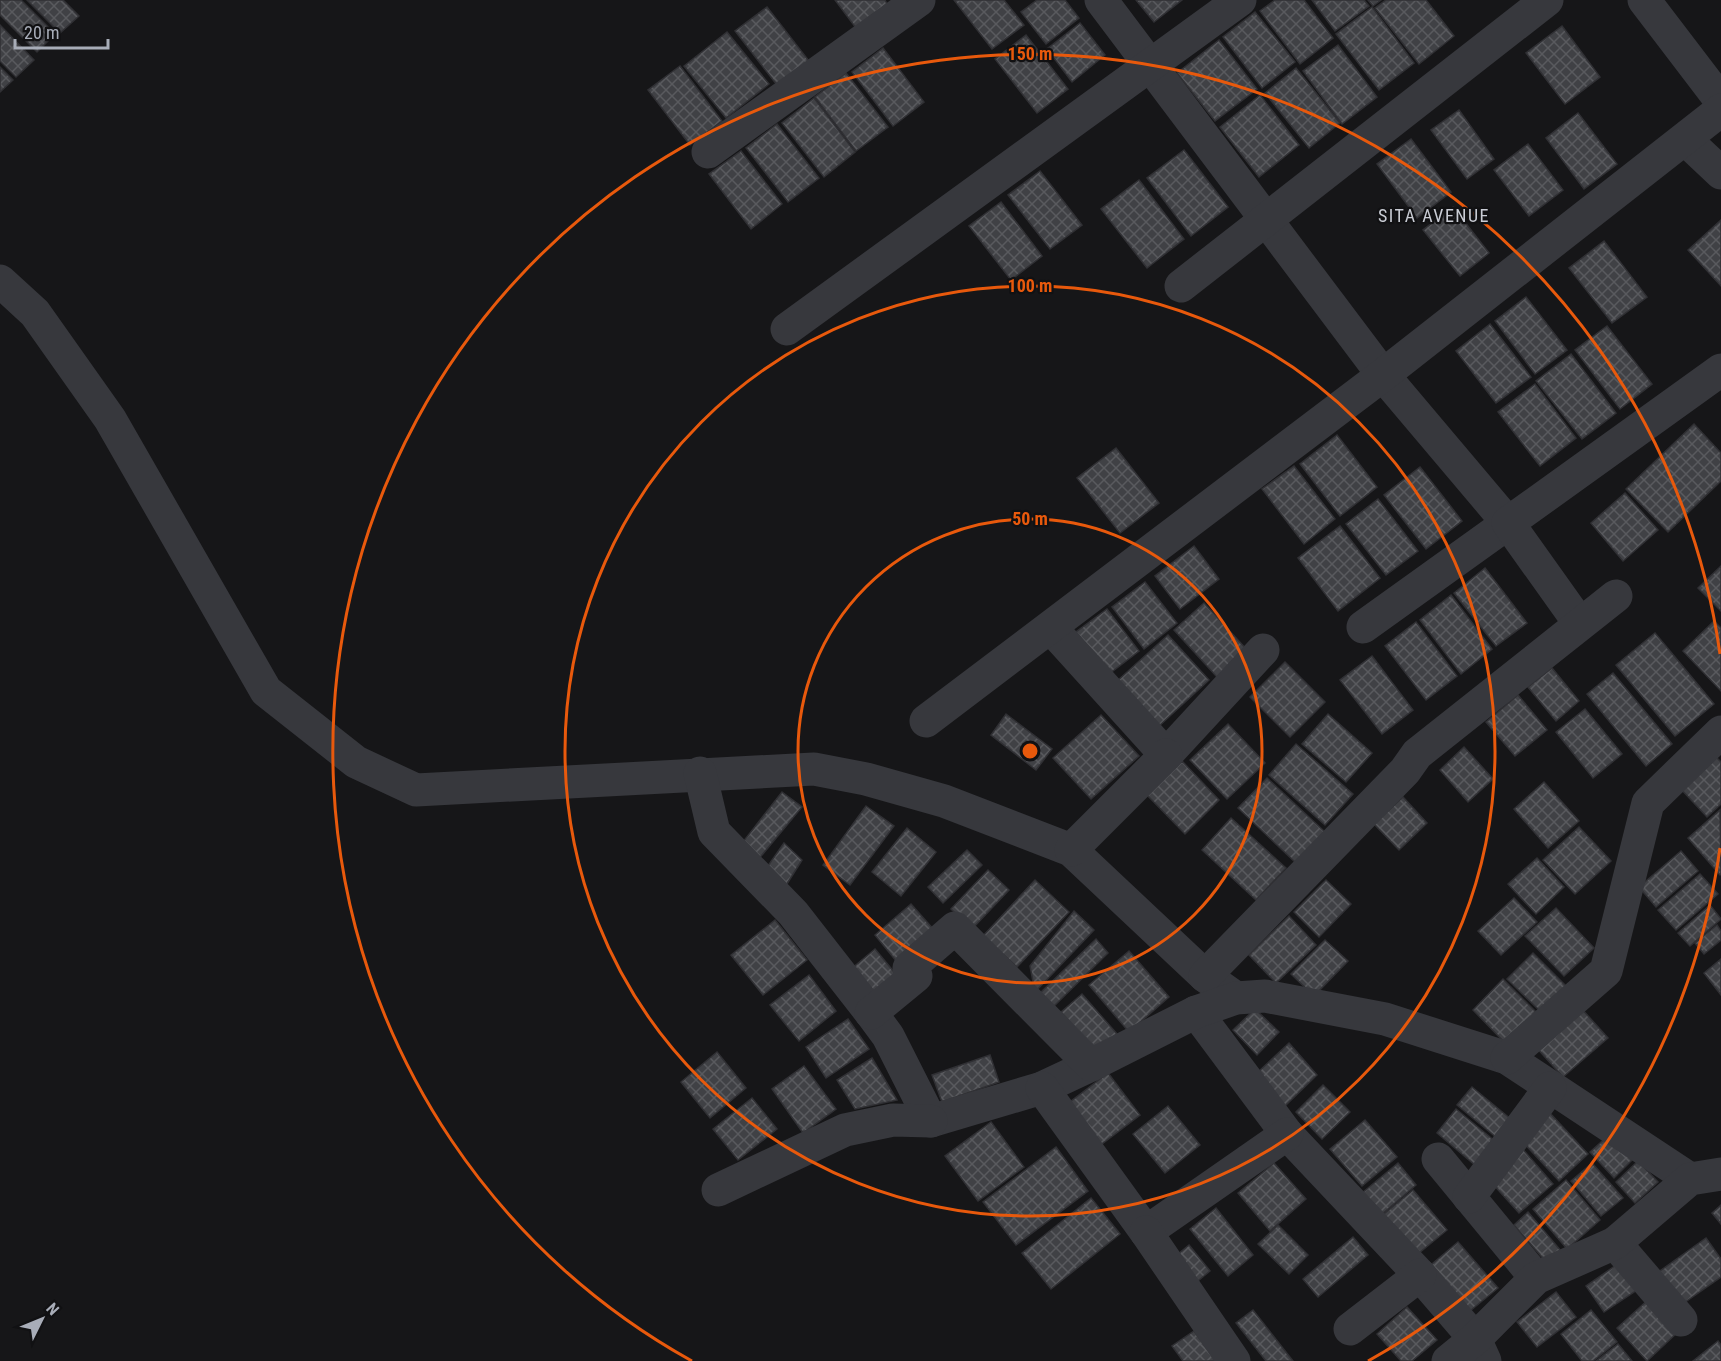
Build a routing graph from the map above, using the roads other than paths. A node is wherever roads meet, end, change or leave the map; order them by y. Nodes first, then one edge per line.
1 (919, 0) edge
2 (1101, 0) edge
3 (1240, 0) edge
4 (1548, 0) edge
5 (1644, 0) edge
6 (1150, 66) junction
7 (1721, 101) edge
8 (1721, 110) edge
9 (1686, 140) junction
10 (708, 152) dead end
11 (1721, 173) edge
12 (1265, 220) junction
13 (0, 281) edge
14 (1181, 286) dead end
15 (788, 329) dead end
16 (1721, 370) edge
17 (1383, 375) junction
18 (1508, 523) junction
19 (1616, 596) dead end
20 (1580, 624) junction
21 (1363, 627) dead end
22 (1051, 628) junction
23 (1263, 650) dead end
24 (926, 721) dead end
25 (1721, 732) edge
26 (1166, 755) junction
27 (699, 773) junction
28 (1071, 850) junction
29 (1205, 976) junction
30 (1236, 998) junction
31 (1196, 1012) junction
32 (871, 1013) junction
33 (1507, 1058) junction
34 (1091, 1065) junction
35 (1042, 1088) junction
36 (1550, 1088) junction
37 (932, 1121) junction
38 (1287, 1134) junction
39 (1438, 1159) dead end
40 (1705, 1176) edge
41 (718, 1190) dead end
42 (1469, 1197) junction
43 (1146, 1232) junction
44 (1615, 1243) junction
45 (1420, 1275) junction
46 (1536, 1278) junction
47 (1681, 1320) dead end
48 (1350, 1329) dead end
49 (1480, 1350) edge
50 (1234, 1361) edge
51 (1448, 1361) edge

1 - 10 street
2 - 6 street
3 - 6 street
4 - 12 street
5 - 7 street
6 - 12 street
6 - 15 street
8 - 9 street
9 - 11 street
9 - 17 street
12 - 14 street
12 - 17 street
13 - 27 street
16 - 18 street
17 - 18 street
17 - 22 street
18 - 20 street
18 - 21 street
19 - 20 street
20 - 29 street
22 - 24 street
22 - 26 street
23 - 26 street
25 - 33 street
26 - 28 street
27 - 28 street
27 - 32 street
28 - 29 street
29 - 30 street
30 - 31 street
30 - 33 street
31 - 34 street
31 - 38 street
32 - 34 street
32 - 37 street
33 - 36 street
34 - 35 street
35 - 37 street
35 - 43 street
36 - 40 street
36 - 42 street
37 - 41 street
38 - 43 street
38 - 45 street
39 - 42 street
40 - 44 street
42 - 46 street
43 - 50 street
44 - 46 street
44 - 47 street
45 - 48 street
45 - 49 street
46 - 49 street
49 - 51 street

